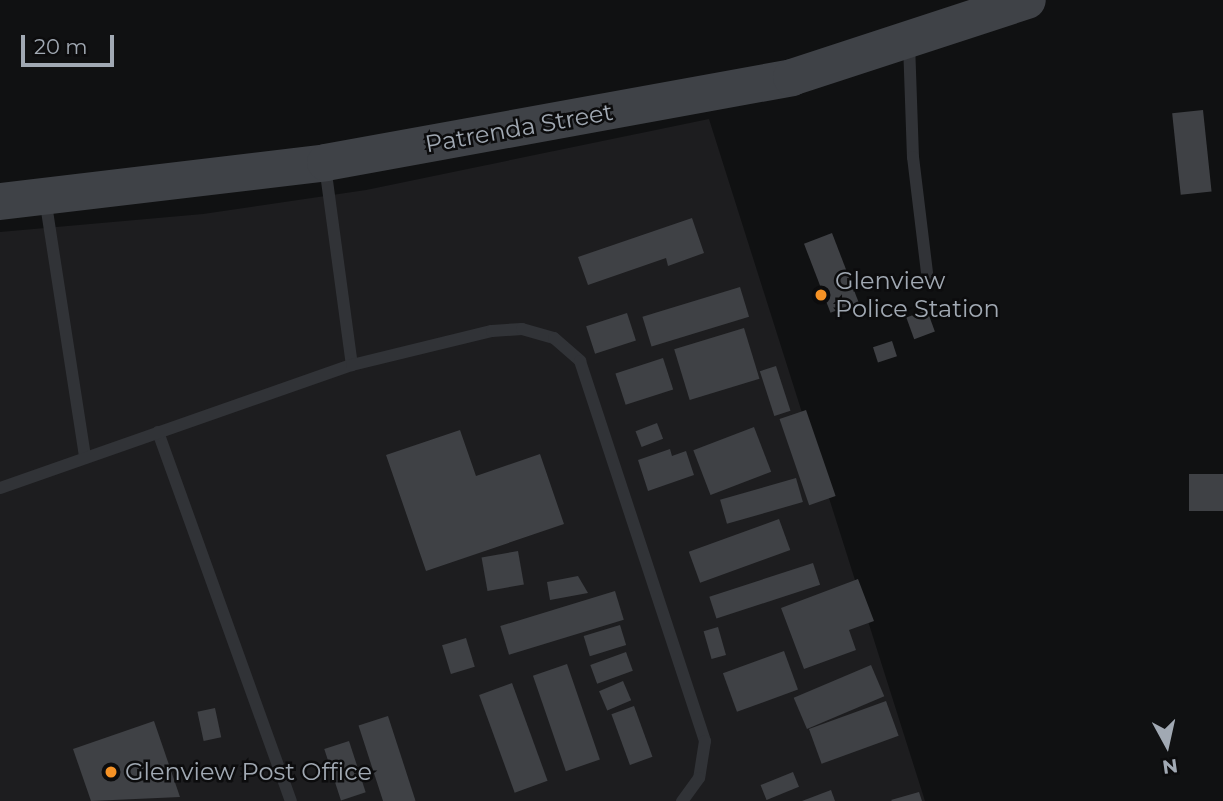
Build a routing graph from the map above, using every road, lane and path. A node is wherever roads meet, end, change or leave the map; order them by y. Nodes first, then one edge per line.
1 (1027, 0) edge
2 (908, 39) junction
3 (325, 162) junction
4 (45, 196) junction
5 (0, 201) edge
6 (928, 281) dead end
7 (352, 365) junction
8 (158, 432) junction
9 (85, 457) junction
10 (0, 488) edge
11 (291, 801) edge
12 (682, 801) edge

1 - 2 street, Patrenda Street
2 - 3 street, Patrenda Street
2 - 6 lane
3 - 4 street, Patrenda Street
3 - 7 lane
4 - 5 street, Patrenda Street
4 - 9 lane
7 - 8 lane
7 - 12 lane
8 - 9 lane
8 - 11 lane
9 - 10 lane

